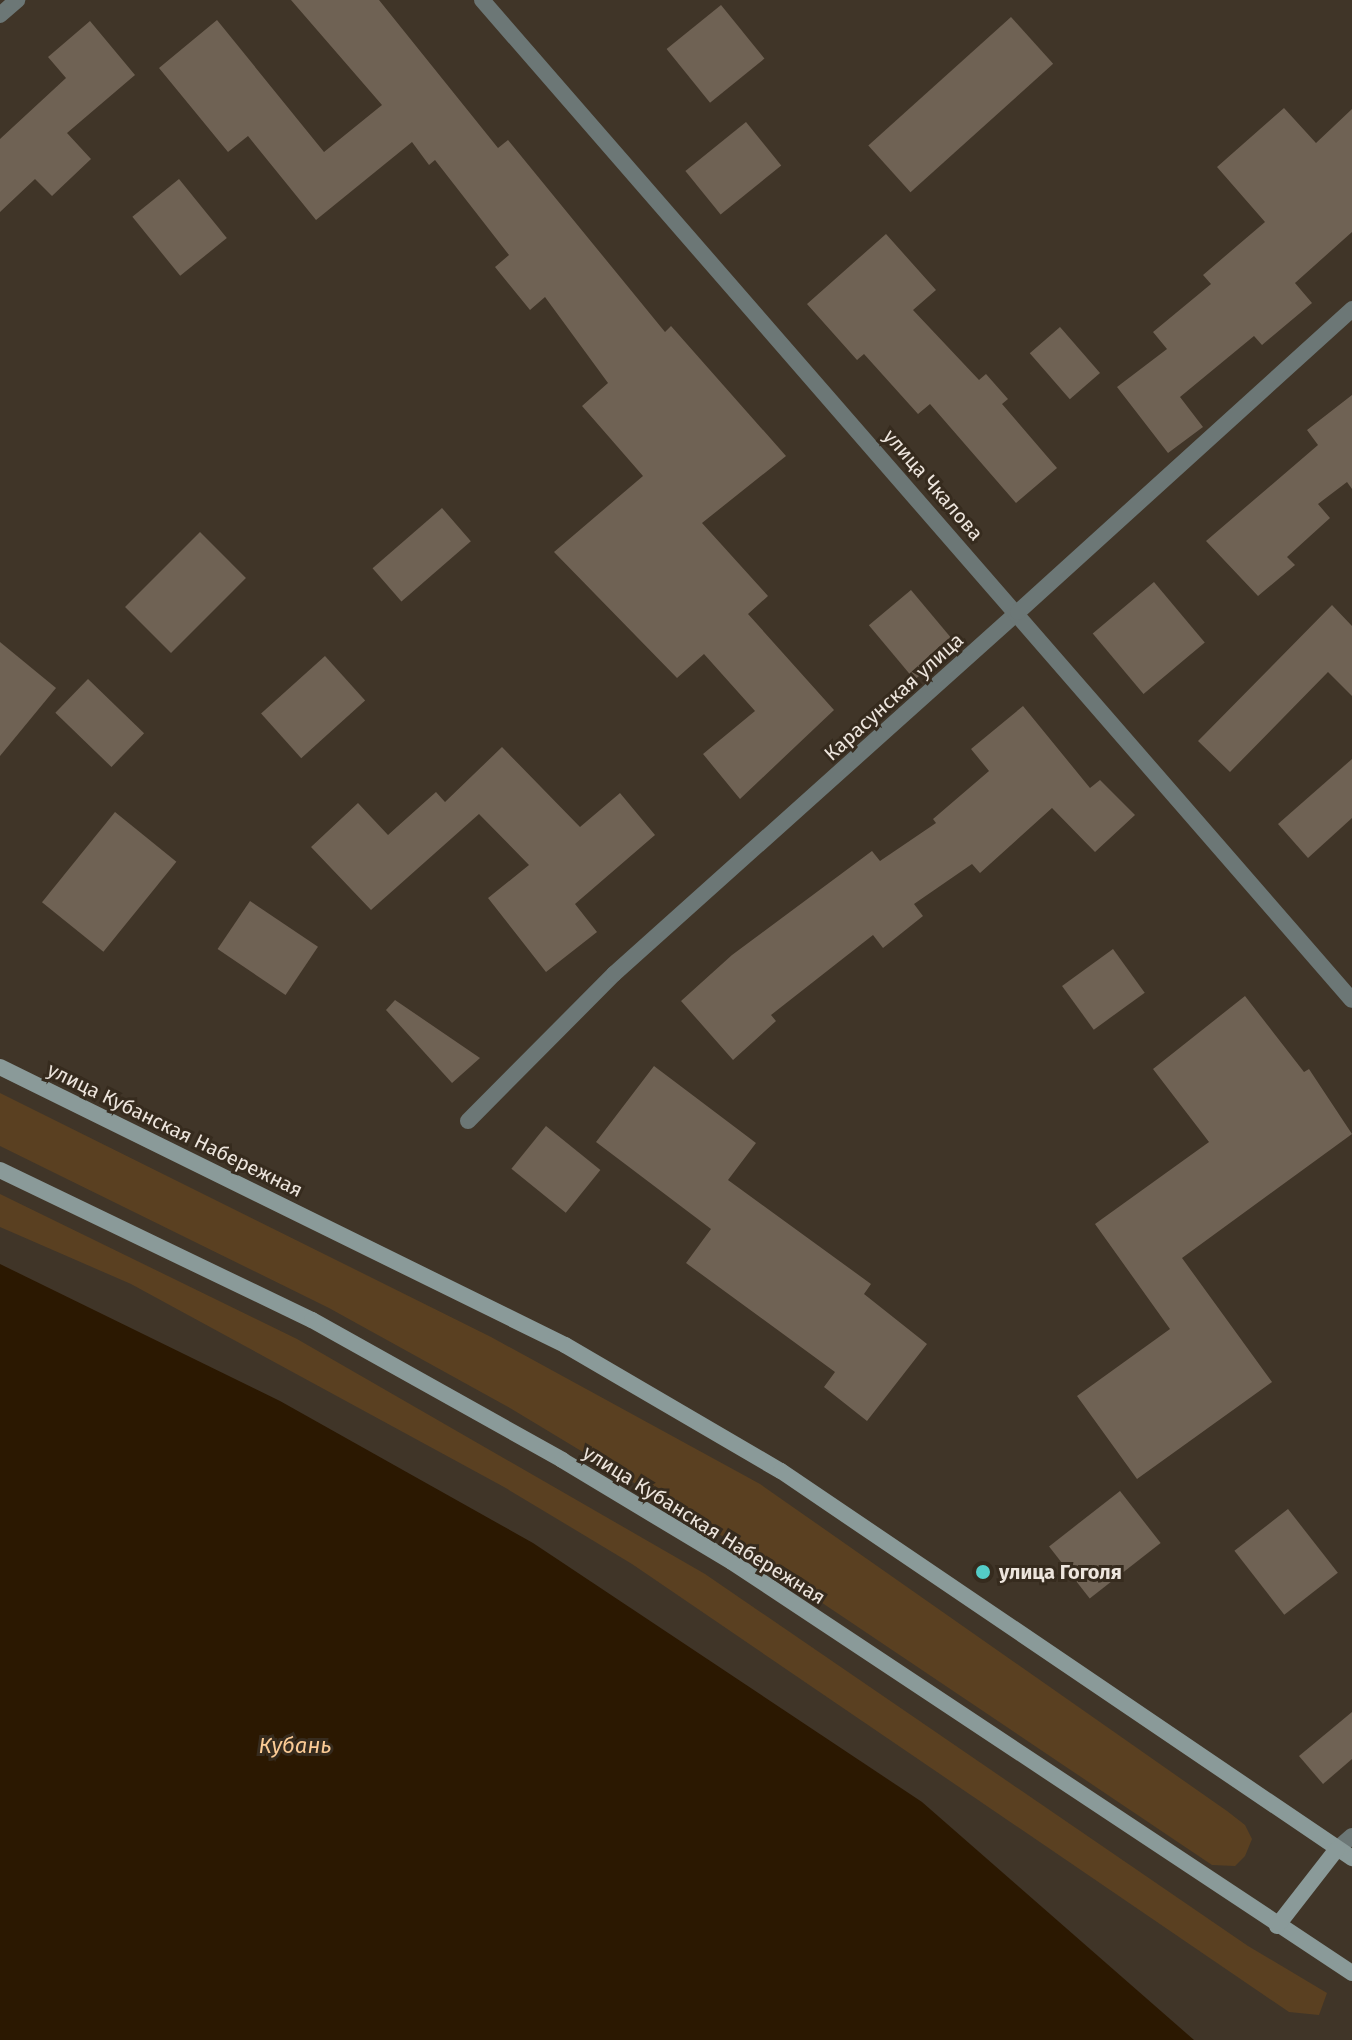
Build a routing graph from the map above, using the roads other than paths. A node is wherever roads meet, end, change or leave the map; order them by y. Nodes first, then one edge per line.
1 (17, 0) edge
2 (482, 0) edge
3 (0, 15) edge
4 (1352, 309) edge
5 (1018, 612) junction
6 (1352, 1000) edge
7 (0, 1067) edge
8 (468, 1121) dead end
9 (0, 1170) edge
10 (1352, 1836) edge
11 (1337, 1849) junction
12 (1352, 1858) edge
13 (1277, 1926) junction
14 (1352, 1973) edge

1 - 3 street
2 - 5 street, улица Чкалова
4 - 5 street, Карасунская улица
5 - 6 street, улица Чкалова
5 - 8 street, Карасунская улица
7 - 11 main road, улица Кубанская Набережная
9 - 13 main road, улица Кубанская Набережная
10 - 11 street
11 - 12 main road, улица Кубанская Набережная
11 - 13 main road
13 - 14 main road, улица Кубанская Набережная

